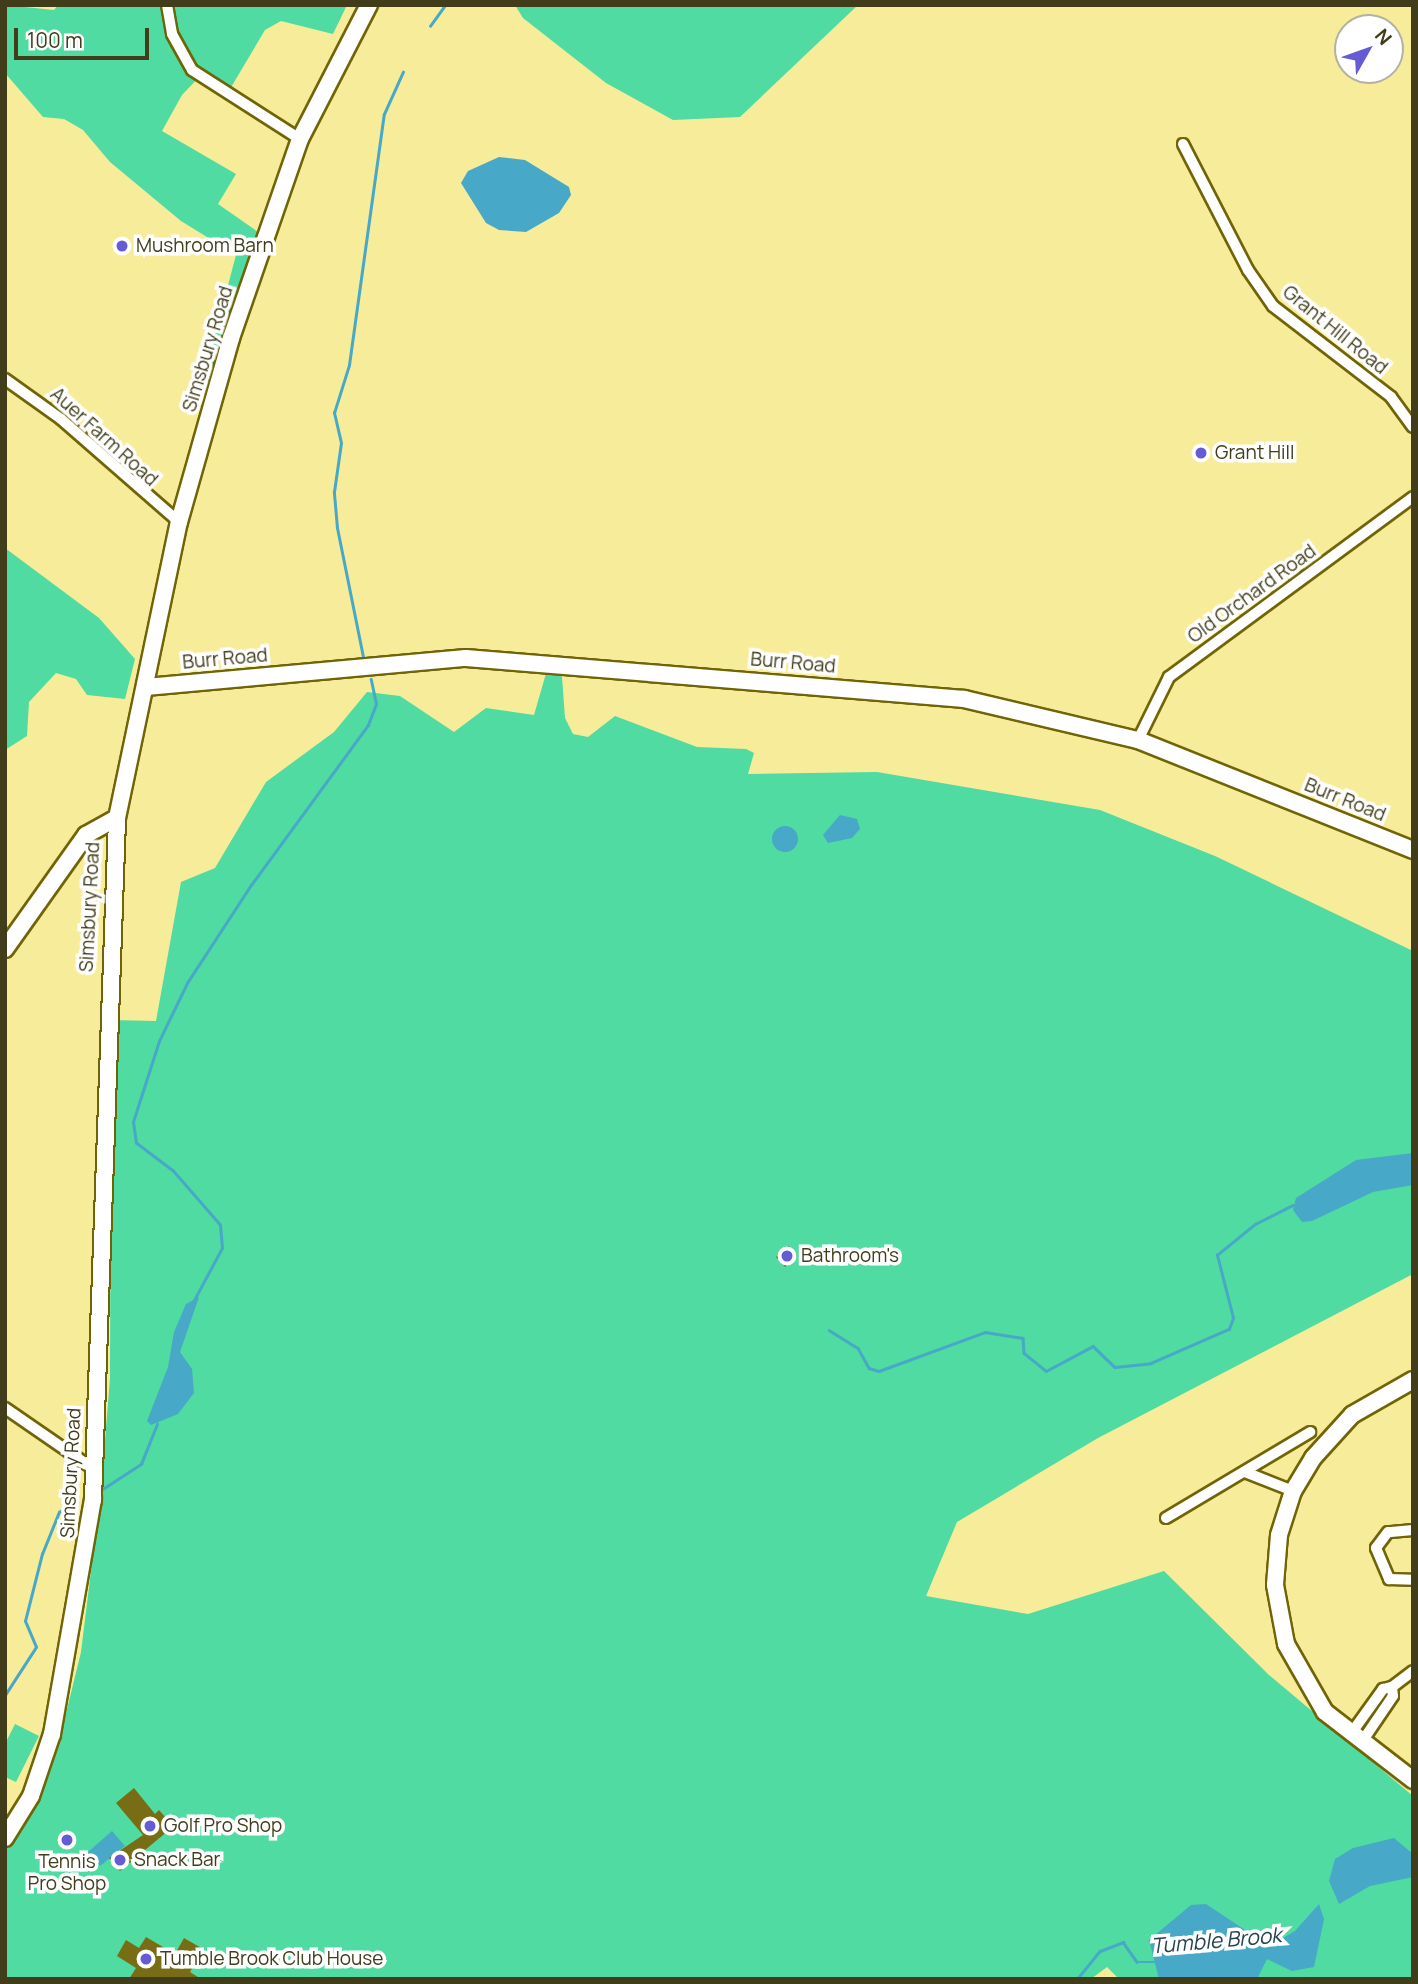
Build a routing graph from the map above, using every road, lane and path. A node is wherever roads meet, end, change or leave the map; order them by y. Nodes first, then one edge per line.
1 (167, 5) edge
2 (369, 5) edge
3 (300, 139) junction
4 (1183, 144) dead end
5 (5, 379) edge
6 (1413, 427) edge
7 (1413, 497) edge
8 (179, 522) junction
9 (146, 687) junction
10 (1138, 740) junction
11 (117, 818) junction
12 (115, 838) junction
13 (79, 850) junction
14 (1413, 850) edge
15 (5, 949) edge
16 (1413, 1380) edge
17 (5, 1408) edge
18 (1310, 1432) dead end
19 (95, 1470) junction
20 (1245, 1472) junction
21 (1293, 1492) junction
22 (1166, 1518) dead end
23 (1413, 1530) edge
24 (1413, 1580) edge
25 (1413, 1671) edge
26 (1355, 1739) junction
27 (1413, 1780) edge
28 (5, 1838) edge

1 - 3 street
2 - 3 main road, Simsbury Road
3 - 8 main road, Simsbury Road
4 - 6 street, Grant Hill Road
5 - 8 street, Auer Farm Road
7 - 10 street, Old Orchard Road
8 - 9 main road, Simsbury Road
9 - 10 main road, Burr Road
9 - 11 main road, Simsbury Road
10 - 14 main road, Burr Road
11 - 12 main road, Simsbury Road
11 - 13 main road
12 - 13 main road
12 - 19 main road, Simsbury Road
13 - 15 main road
16 - 21 main road
17 - 19 street
18 - 20 street
19 - 28 main road, Simsbury Road
20 - 21 street
20 - 22 street
21 - 26 main road
23 - 24 street
25 - 26 street
26 - 27 main road

